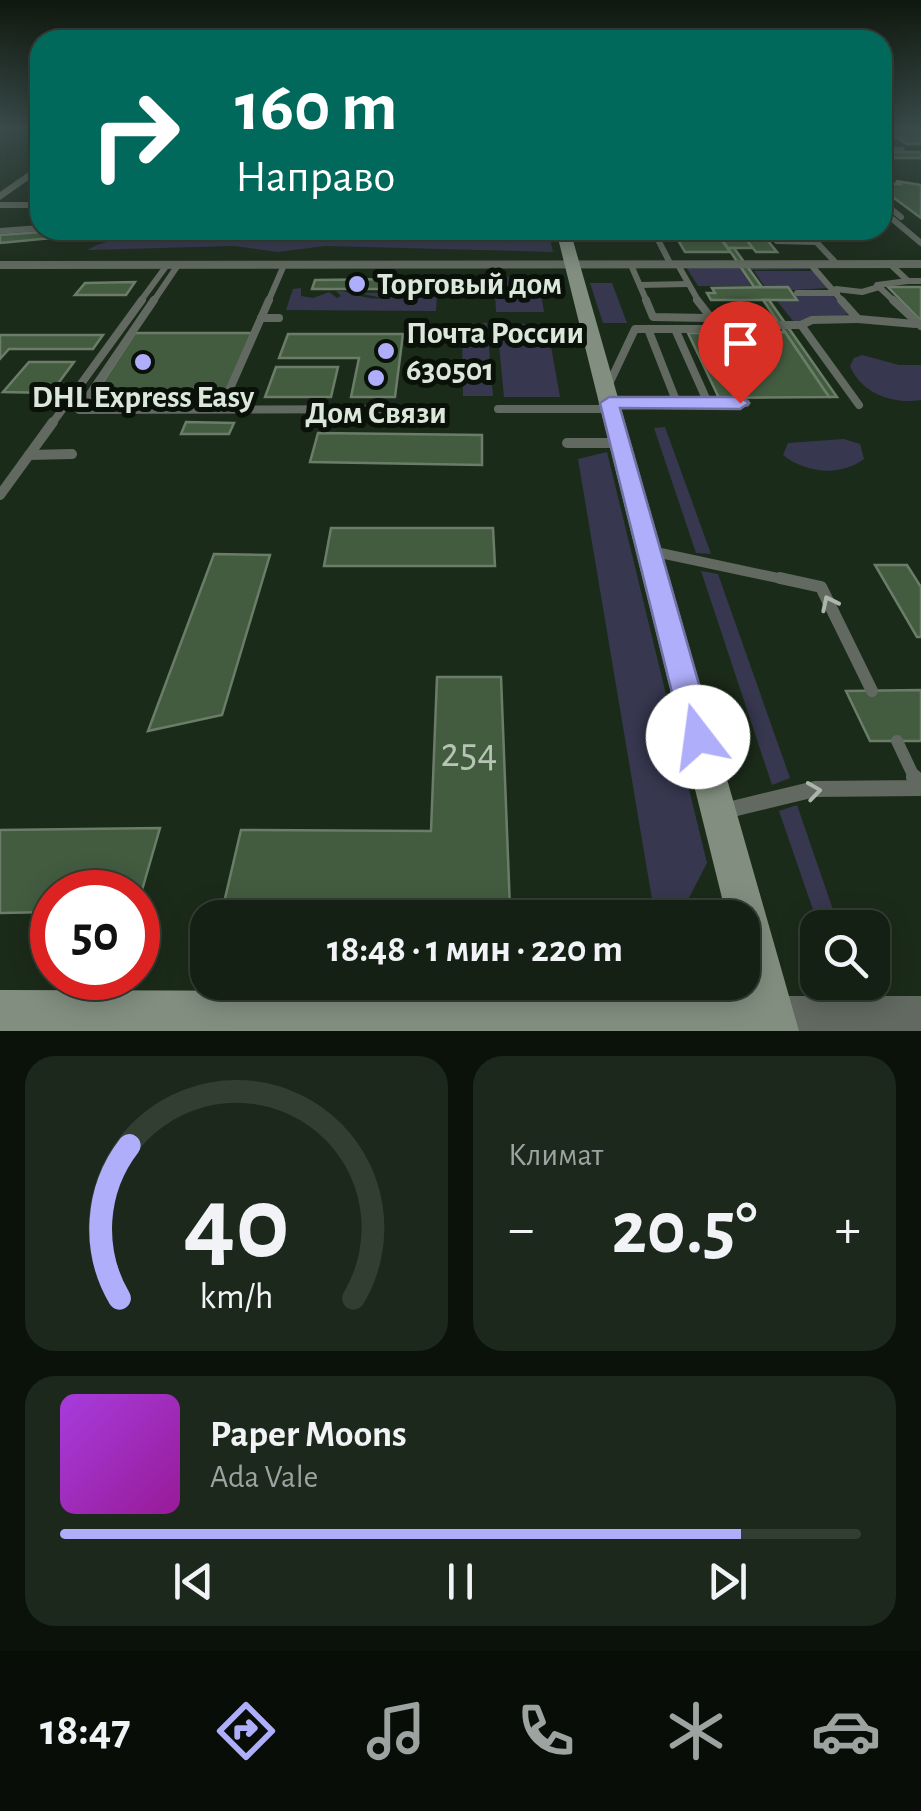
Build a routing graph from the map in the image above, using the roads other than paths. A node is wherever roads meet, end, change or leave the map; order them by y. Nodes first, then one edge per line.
1 (27, 177) edge
2 (0, 197) edge
3 (30, 204) edge
4 (0, 205) edge
5 (892, 222) edge
6 (30, 229) edge
7 (0, 231) edge
8 (566, 240) edge
9 (659, 240) edge
10 (777, 242) dead end
11 (816, 242) joint
12 (921, 244) edge
13 (284, 264) junction
14 (675, 264) junction
15 (811, 264) junction
16 (837, 264) junction
17 (890, 264) junction
18 (921, 264) edge
19 (0, 265) edge
20 (172, 265) junction
21 (572, 265) junction
22 (631, 265) junction
23 (908, 282) junction
24 (920, 282) edge
25 (688, 284) junction
26 (640, 285) junction
27 (878, 286) junction
28 (835, 290) junction
29 (797, 293) dead end
30 (261, 318) junction
31 (280, 318) dead end
32 (858, 318) junction
33 (712, 319) junction
34 (801, 325) junction
35 (918, 326) edge
36 (648, 329) junction
37 (675, 329) junction
38 (702, 329) dead end
39 (609, 401) junction
40 (677, 403) junction
41 (708, 403) junction
42 (746, 403) dead end
43 (859, 405) dead end
44 (221, 409) junction
45 (416, 409) dead end
46 (498, 409) dead end
47 (620, 443) junction
48 (568, 444) dead end
49 (72, 454) dead end
50 (30, 455) junction
51 (0, 495) edge
52 (648, 551) junction
53 (872, 691) dead end
54 (896, 741) dead end
55 (920, 790) edge
56 (718, 812) junction
57 (0, 1012) edge
58 (921, 1014) edge
59 (415, 1022) edge
60 (507, 1022) edge
61 (774, 1023) edge

1 - 2 street
3 - 4 lane
5 - 12 lane
6 - 7 lane
8 - 21 main road
9 - 14 lane
10 - 11 lane
11 - 16 lane
13 - 20 street
13 - 21 street
13 - 30 lane
14 - 15 street
14 - 22 street
14 - 25 lane
15 - 16 street
15 - 28 lane
16 - 17 street
17 - 18 street
17 - 23 lane
19 - 20 street
20 - 44 lane
20 - 50 lane
21 - 22 street
21 - 39 main road
22 - 26 lane
23 - 24 lane
23 - 27 lane
25 - 26 lane
25 - 33 lane
26 - 33 lane
27 - 28 lane
27 - 35 lane
28 - 29 lane
28 - 32 lane
30 - 31 lane
30 - 44 lane
32 - 34 lane
32 - 35 lane
33 - 34 lane
34 - 43 lane
36 - 37 lane
36 - 39 lane
36 - 40 lane
37 - 38 lane
37 - 41 lane
39 - 40 lane
39 - 46 lane
39 - 47 main road
40 - 41 lane
41 - 42 lane
44 - 45 lane
47 - 48 lane
47 - 52 main road
49 - 50 lane
50 - 51 lane
53 -> 52 lane
52 - 56 main road
54 - 55 lane
56 -> 55 lane
56 - 61 main road
57 - 59 main road
58 - 61 street
59 - 60 main road
60 - 61 main road

